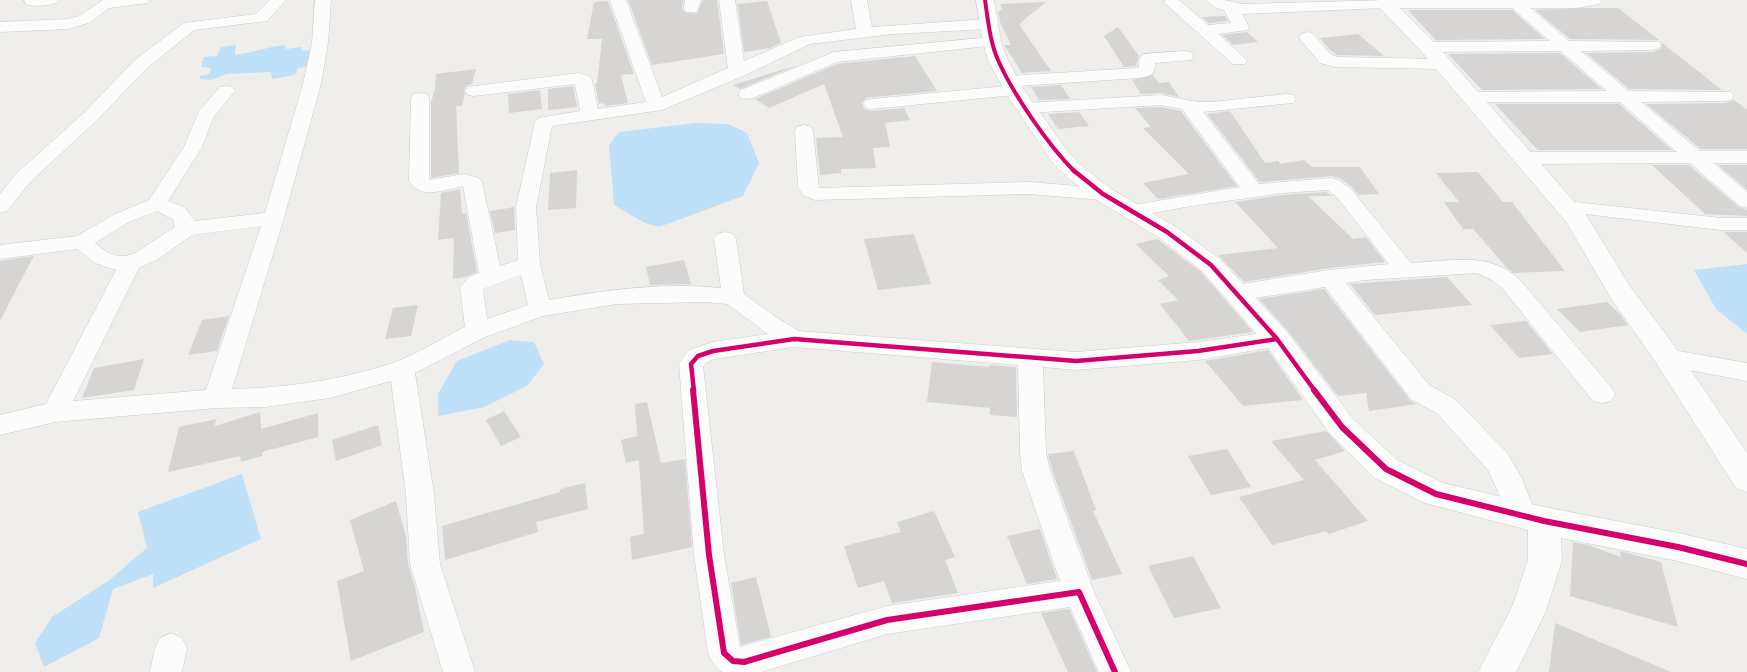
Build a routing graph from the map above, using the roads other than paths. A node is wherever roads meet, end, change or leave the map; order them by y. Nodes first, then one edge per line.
1 (51, 0) edge
2 (142, 0) edge
3 (278, 0) edge
4 (323, 0) edge
5 (618, 0) edge
6 (727, 0) edge
7 (859, 0) edge
8 (1213, 0) edge
9 (1593, 0) edge
10 (31, 1) edge
11 (105, 2) edge
12 (1172, 2) dead end
13 (1384, 2) edge
14 (1514, 2) junction
15 (1302, 3) edge
16 (1231, 8) junction
17 (988, 22) edge
18 (0, 27) edge
19 (1205, 30) junction
20 (865, 32) junction
21 (1307, 37) dead end
22 (1653, 45) dead end
23 (1567, 46) junction
24 (1434, 55) junction
25 (1185, 56) dead end
26 (1239, 60) dead end
27 (737, 72) junction
28 (226, 91) dead end
29 (474, 91) dead end
30 (1016, 93) junction
31 (748, 94) dead end
32 (1472, 96) junction
33 (1725, 96) dead end
34 (1624, 97) junction
35 (420, 98) dead end
36 (1287, 99) dead end
37 (872, 104) dead end
38 (656, 106) junction
39 (1188, 106) junction
40 (590, 115) junction
41 (804, 131) dead end
42 (1693, 157) junction
43 (1747, 157) edge
44 (1525, 158) junction
45 (1254, 190) junction
46 (1104, 194) junction
47 (1747, 202) edge
48 (156, 204) junction
49 (0, 207) edge
50 (1566, 207) junction
51 (1133, 211) junction
52 (274, 218) junction
53 (1747, 224) edge
54 (186, 229) junction
55 (725, 239) dead end
56 (82, 242) junction
57 (0, 252) edge
58 (130, 263) junction
59 (529, 264) junction
60 (1404, 269) junction
61 (492, 277) junction
62 (1329, 277) junction
63 (1236, 293) junction
64 (733, 297) junction
65 (540, 309) junction
66 (477, 331) junction
67 (794, 339) junction
68 (1277, 339) junction
69 (1030, 358) junction
70 (1667, 358) junction
71 (402, 369) junction
72 (1747, 372) edge
73 (1602, 394) dead end
74 (216, 399) junction
75 (55, 412) junction
76 (0, 425) edge
77 (1747, 479) edge
78 (1533, 518) junction
79 (1747, 564) edge
80 (1079, 592) junction
81 (459, 672) edge
82 (1115, 672) edge
83 (1497, 672) edge

1 - 10 street
2 - 11 street
3 - 49 street
4 - 52 street
5 - 38 street
6 - 27 street
7 - 20 street
8 - 16 street
9 - 14 street
11 - 18 street
12 - 19 street
13 - 14 street
13 - 15 street
13 - 24 street
14 - 23 street
15 - 16 street
16 - 19 street
17 - 20 street
17 - 30 street
17 - 31 street
19 - 26 street
20 - 27 street
21 - 24 street
22 - 23 street
23 - 24 street
23 - 34 street
24 - 32 street
25 - 30 street
27 - 38 street
28 - 48 street
29 - 40 street
30 - 37 street
30 - 39 street
30 - 46 street
32 - 34 street
32 - 44 street
33 - 34 street
34 - 42 street
35 - 61 street
36 - 39 street
38 - 40 street
39 - 45 street
40 - 59 street
41 - 46 street
42 - 43 street
42 - 44 street
42 - 47 street
44 - 50 street
45 - 51 street
45 - 60 street
46 - 51 street
48 - 54 street
48 - 56 street
50 - 53 street
50 - 70 street
51 - 63 street
52 - 54 street
52 - 74 street
54 - 58 street
55 - 64 street
56 - 57 street
56 - 58 street
58 - 75 street
59 - 61 street
59 - 65 street
60 - 62 street
60 - 73 street
61 - 66 street
62 - 63 street
62 - 78 street
63 - 68 street
64 - 65 street
64 - 67 street
65 - 66 street
66 - 71 street
67 - 69 street
67 - 80 street
68 - 69 street
68 - 78 street
69 - 80 street
70 - 72 street
70 - 77 street
71 - 74 street
71 - 81 street
74 - 75 street
75 - 76 street
78 - 79 street
78 - 83 street
80 - 82 street

